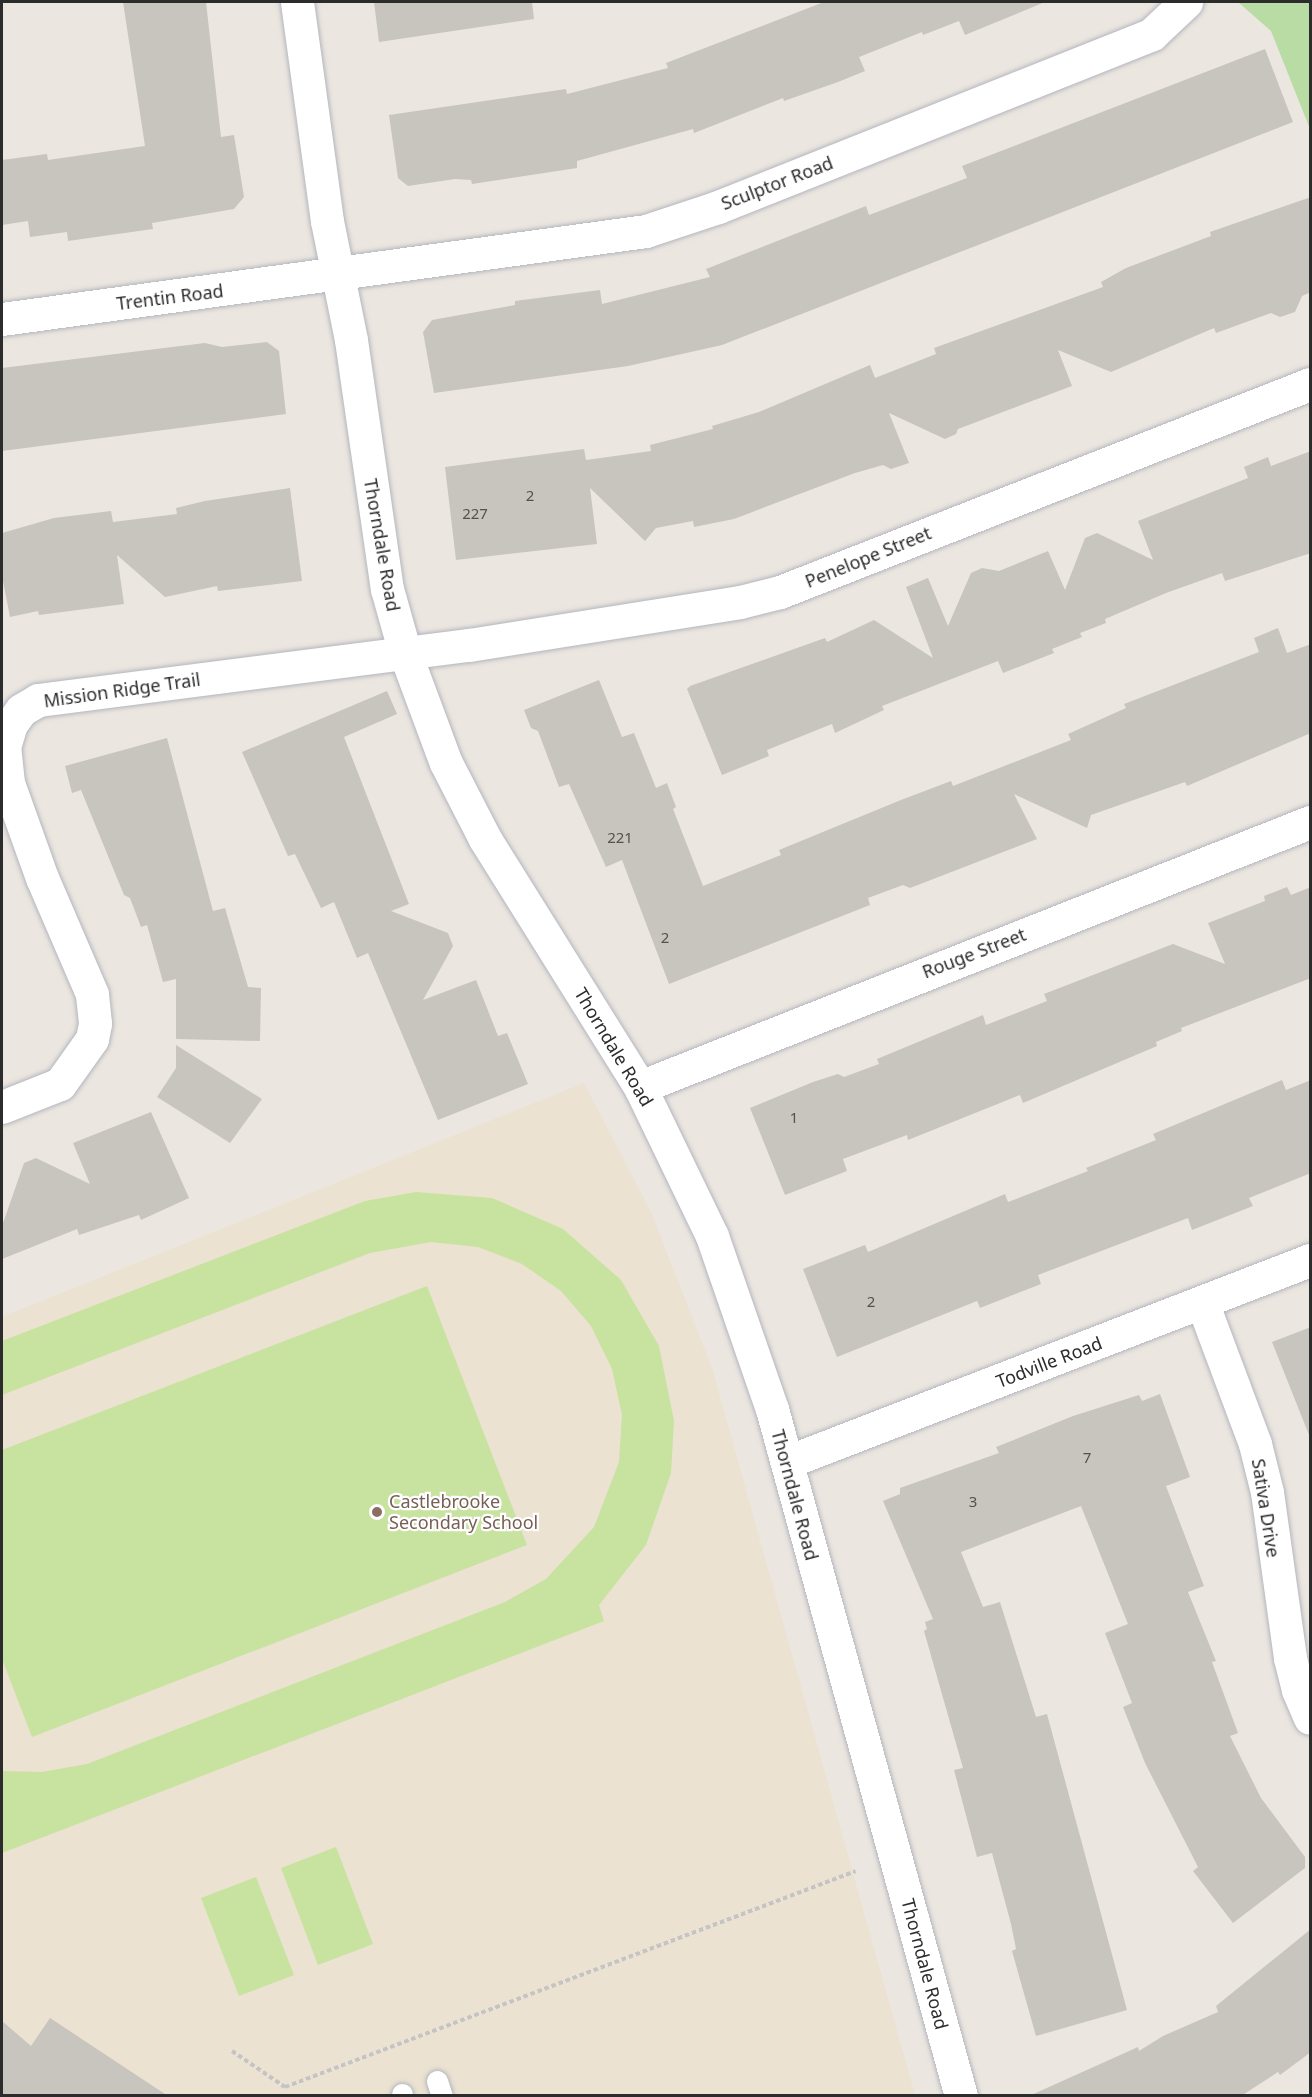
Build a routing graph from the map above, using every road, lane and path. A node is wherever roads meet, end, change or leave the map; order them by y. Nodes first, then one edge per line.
1 (297, 2) edge
2 (1186, 2) edge
3 (338, 275) junction
4 (2, 319) edge
5 (1311, 384) edge
6 (405, 653) junction
7 (1311, 822) edge
8 (640, 1087) junction
9 (2, 1107) edge
10 (1311, 1260) edge
11 (1202, 1302) junction
12 (787, 1462) junction
13 (1311, 1718) edge
14 (856, 1871) dead end
15 (232, 2051) dead end
16 (961, 2096) edge

1 - 3 street, Thorndale Road
2 - 3 street, Sculptor Road
3 - 4 street, Trentin Road
3 - 6 street, Thorndale Road
5 - 6 street, Penelope Street
6 - 8 street, Thorndale Road
6 - 9 street, Mission Ridge Trail
7 - 8 street, Rouge Street
8 - 12 street, Thorndale Road
10 - 11 street, Todville Road
11 - 12 street, Todville Road
11 - 13 street, Sativa Drive
12 - 16 street, Thorndale Road
14 - 15 path

